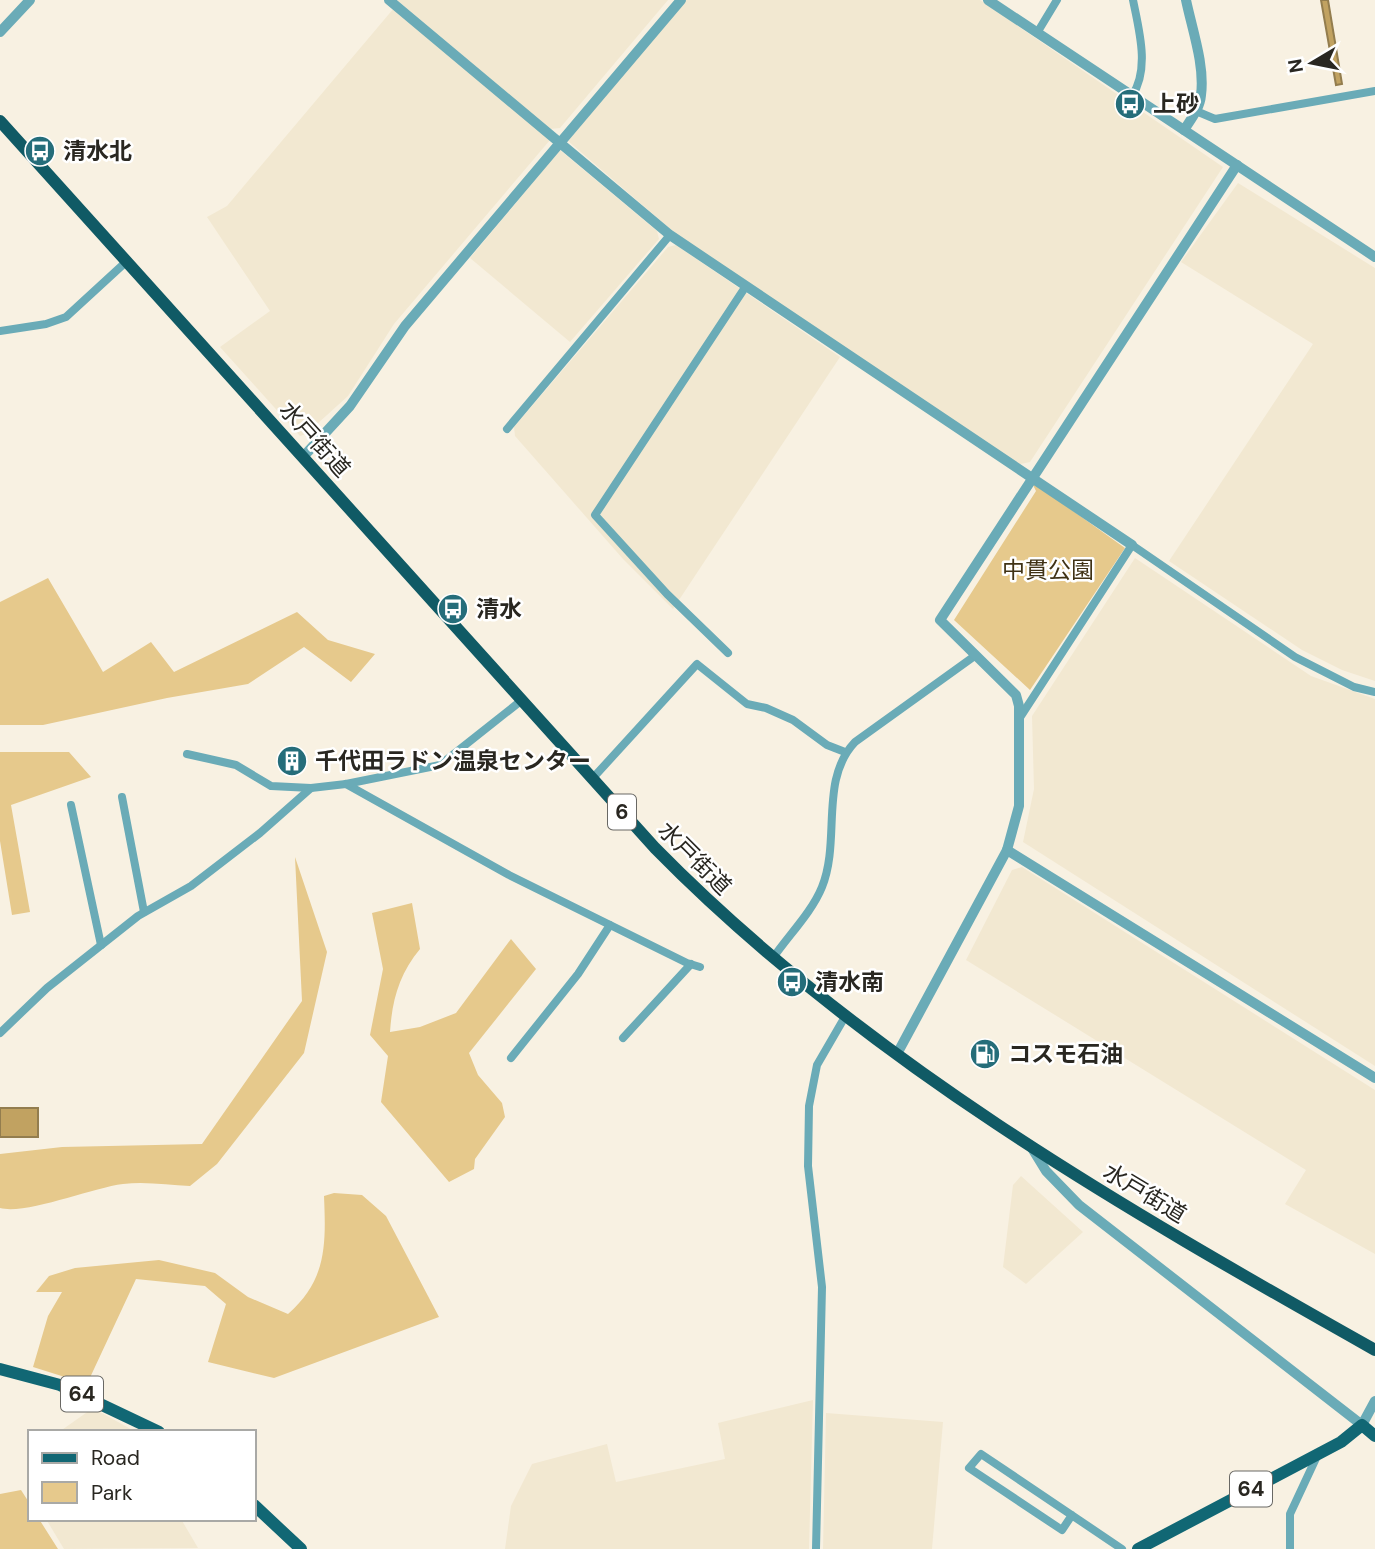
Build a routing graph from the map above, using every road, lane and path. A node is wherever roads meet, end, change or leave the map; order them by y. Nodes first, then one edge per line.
1 (30, 0) edge
2 (389, 0) edge
3 (681, 0) edge
4 (988, 0) edge
5 (1057, 0) edge
6 (1133, 0) edge
7 (1186, 0) edge
8 (0, 32) edge
9 (1037, 33) junction
10 (1375, 91) edge
11 (1132, 96) junction
12 (1196, 111) junction
13 (0, 121) edge
14 (1184, 130) junction
15 (559, 142) junction
16 (1237, 165) junction
17 (670, 235) junction
18 (1375, 257) edge
19 (127, 261) junction
20 (746, 286) junction
21 (0, 331) edge
22 (508, 429) dead end
23 (303, 457) junction
24 (1030, 477) junction
25 (1132, 545) junction
26 (727, 653) dead end
27 (976, 655) junction
28 (1375, 692) edge
29 (522, 700) junction
30 (1019, 719) junction
31 (845, 752) junction
32 (187, 754) dead end
33 (592, 779) junction
34 (346, 785) junction
35 (311, 788) junction
36 (122, 797) dead end
37 (71, 805) dead end
38 (1007, 850) junction
39 (144, 912) junction
40 (610, 925) junction
41 (101, 945) junction
42 (773, 958) junction
43 (846, 1015) junction
44 (0, 1033) edge
45 (624, 1038) dead end
46 (897, 1054) junction
47 (511, 1058) dead end
48 (1375, 1078) edge
49 (1030, 1145) junction
50 (1375, 1350) edge
51 (0, 1369) edge
52 (1375, 1401) edge
53 (1362, 1425) junction
54 (155, 1430) edge
55 (1375, 1436) edge
56 (1318, 1454) junction
57 (256, 1507) edge
58 (1072, 1516) junction
59 (301, 1549) edge
60 (816, 1549) edge
61 (1122, 1549) edge
62 (1138, 1549) edge
63 (1290, 1549) edge

1 - 8 street
2 - 15 street
3 - 15 street
4 - 9 street
5 - 9 street
6 - 11 street
7 - 12 street
9 - 11 street
10 - 12 street
11 - 14 street
12 - 14 street
13 - 19 highway, 水戸街道 / 6
14 - 16 street
15 - 17 street
15 - 23 street
16 - 18 street
16 - 24 street
17 - 20 street
17 - 22 street
19 - 21 street
19 - 23 highway, 水戸街道 / 6
20 - 24 street
20 - 26 street
23 - 29 highway, 水戸街道 / 6
24 - 25 street
24 - 27 street
25 - 28 street
25 - 30 street
27 - 30 street
27 - 31 street
29 - 33 highway, 水戸街道 / 6
29 - 34 street
30 - 38 street
31 - 33 street
31 - 42 street
32 - 35 street
33 - 42 highway, 水戸街道 / 6
34 - 35 street
34 - 40 street
35 - 39 street
36 - 39 street
37 - 41 street
38 - 46 street
38 - 48 street
39 - 41 street
40 - 45 street
40 - 47 street
41 - 44 street
42 - 43 highway, 水戸街道 / 6
43 - 46 highway, 水戸街道 / 6
43 - 60 street
46 - 49 highway, 水戸街道 / 6
49 - 50 highway, 水戸街道 / 6
49 - 53 street
51 - 54 main road, 64
52 - 53 street
53 - 55 main road
53 - 56 main road, 64
56 - 62 main road, 64
56 - 63 street
57 - 59 main road
58 - 58 street
58 - 61 street

